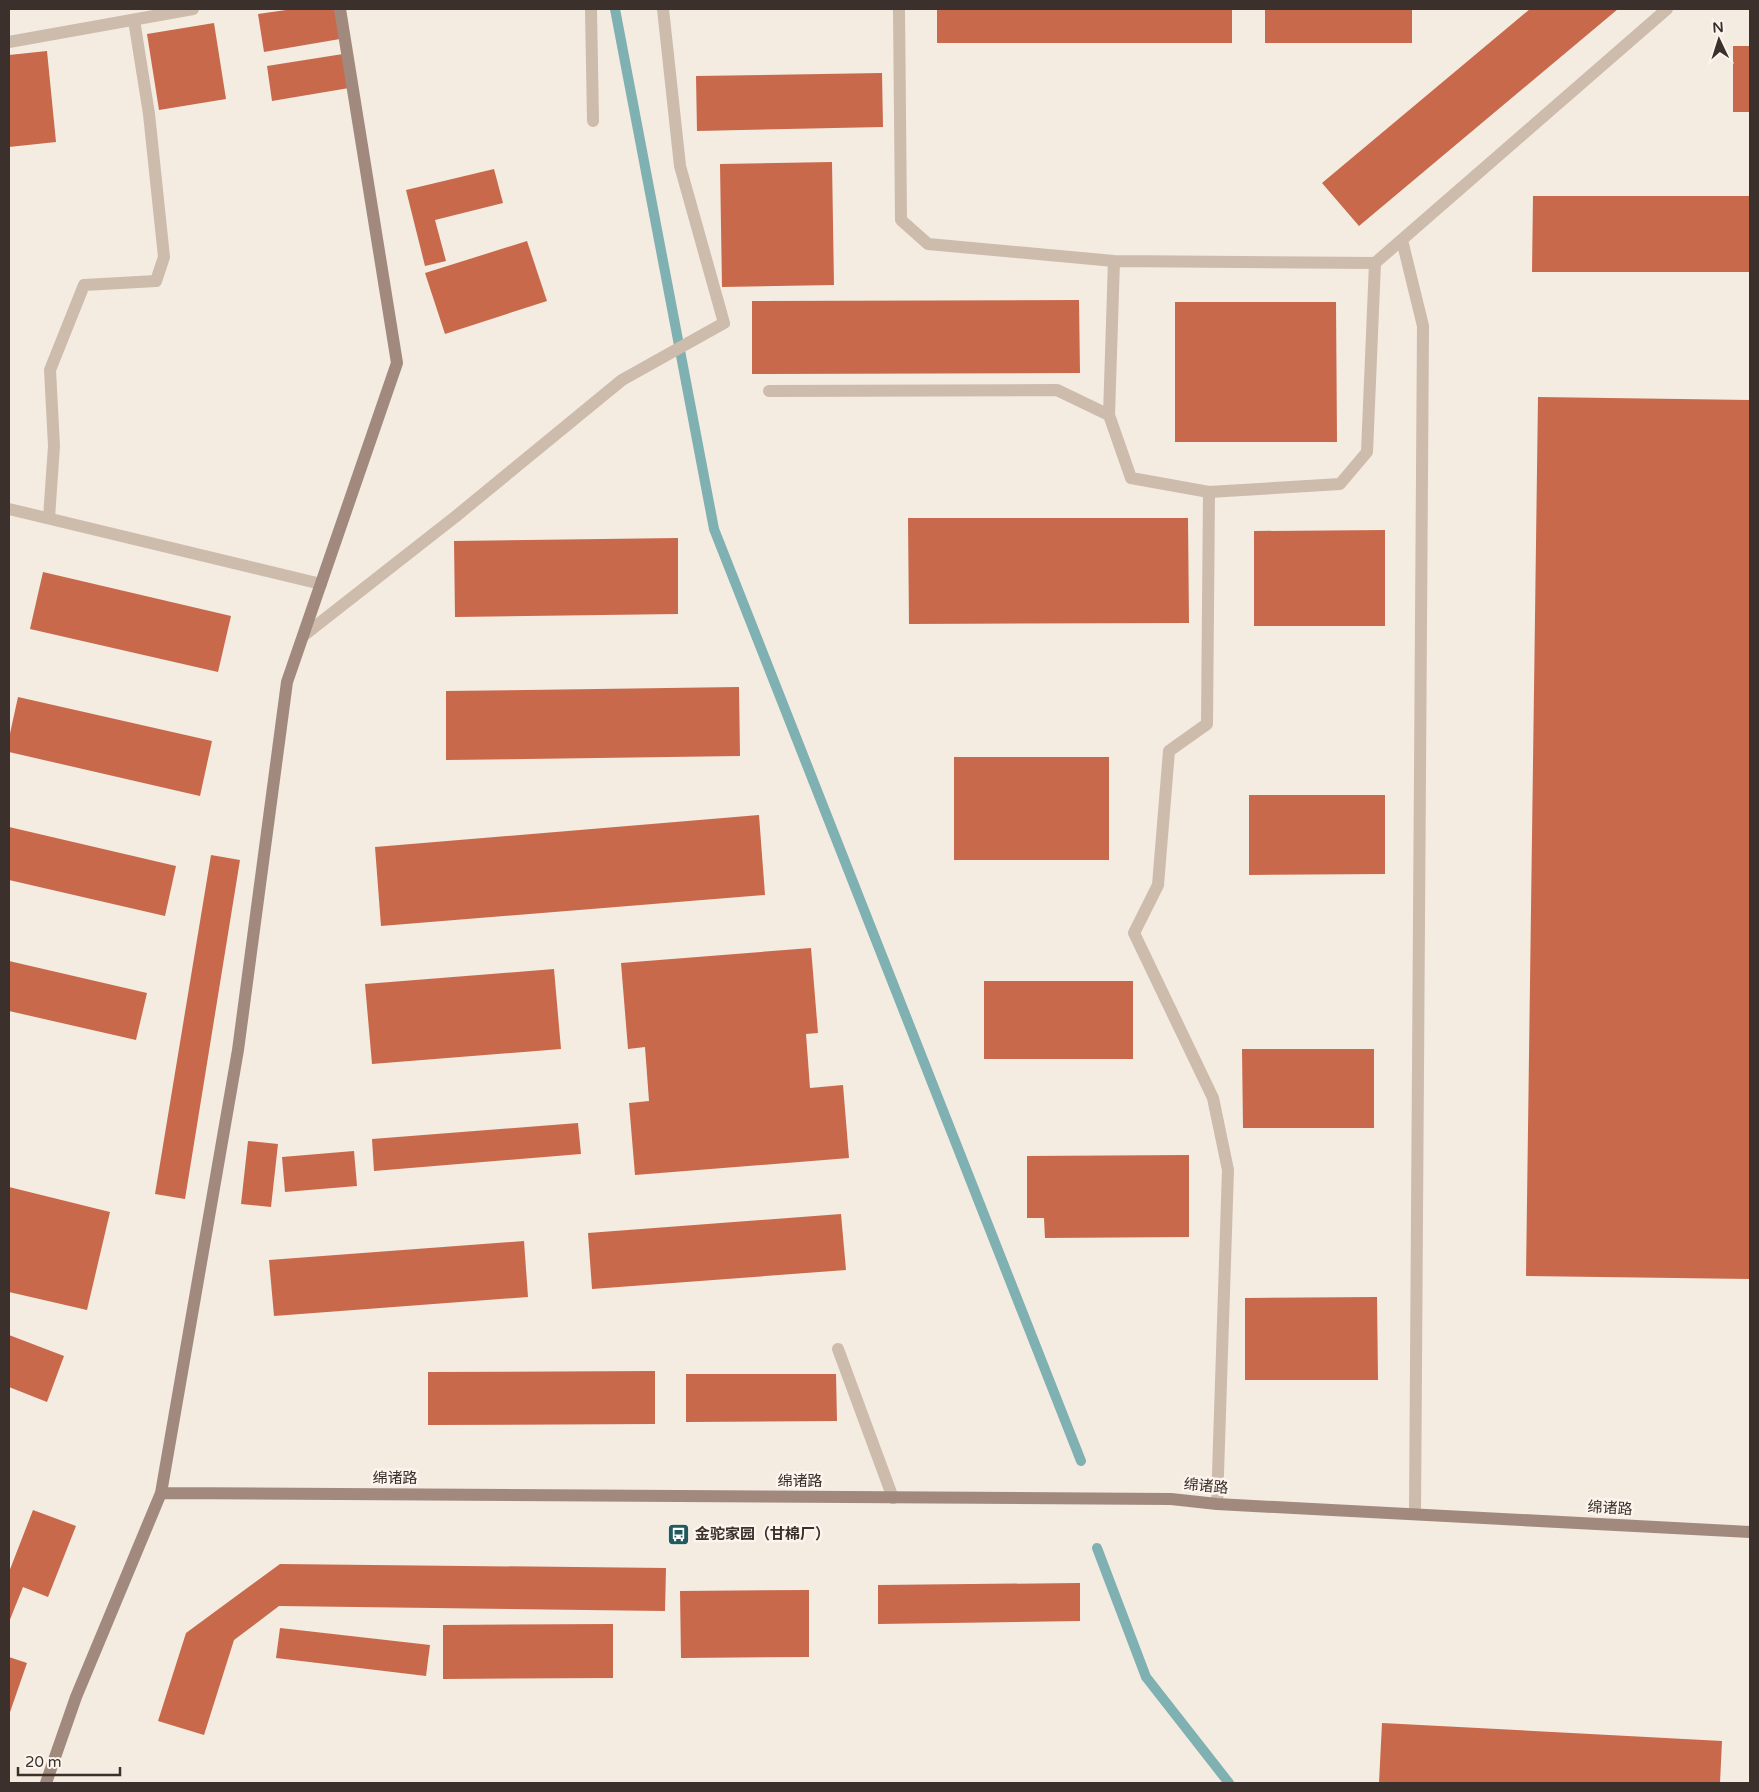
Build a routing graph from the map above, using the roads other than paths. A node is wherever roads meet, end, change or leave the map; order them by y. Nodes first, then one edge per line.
1 (193, 9) edge
2 (340, 9) edge
3 (591, 9) edge
4 (663, 9) edge
5 (899, 9) edge
6 (1667, 9) edge
7 (134, 20) junction
8 (9, 42) edge
9 (593, 121) dead end
10 (1402, 240) junction
11 (1114, 261) junction
12 (1376, 263) junction
13 (769, 391) dead end
14 (1109, 415) junction
15 (1208, 492) junction
16 (9, 509) edge
17 (49, 518) junction
18 (321, 584) junction
19 (303, 636) junction
20 (838, 1350) dead end
21 (161, 1493) junction
22 (893, 1498) junction
23 (1217, 1504) junction
24 (1415, 1513) junction
25 (1750, 1532) edge
26 (46, 1783) edge

1 - 7 street
2 - 18 street
3 - 9 street
4 - 19 street
5 - 11 street
6 - 10 street
7 - 8 street
7 - 17 street
10 - 12 street
10 - 24 street
11 - 12 street
11 - 14 street
12 - 15 street
13 - 14 street
14 - 15 street
15 - 23 street
16 - 17 street
17 - 18 street
18 - 19 street
19 - 21 street
20 - 22 street
21 - 22 street, 绵诸路
21 - 26 street
22 - 23 street, 绵诸路
23 - 24 street, 绵诸路
24 - 25 street, 绵诸路

